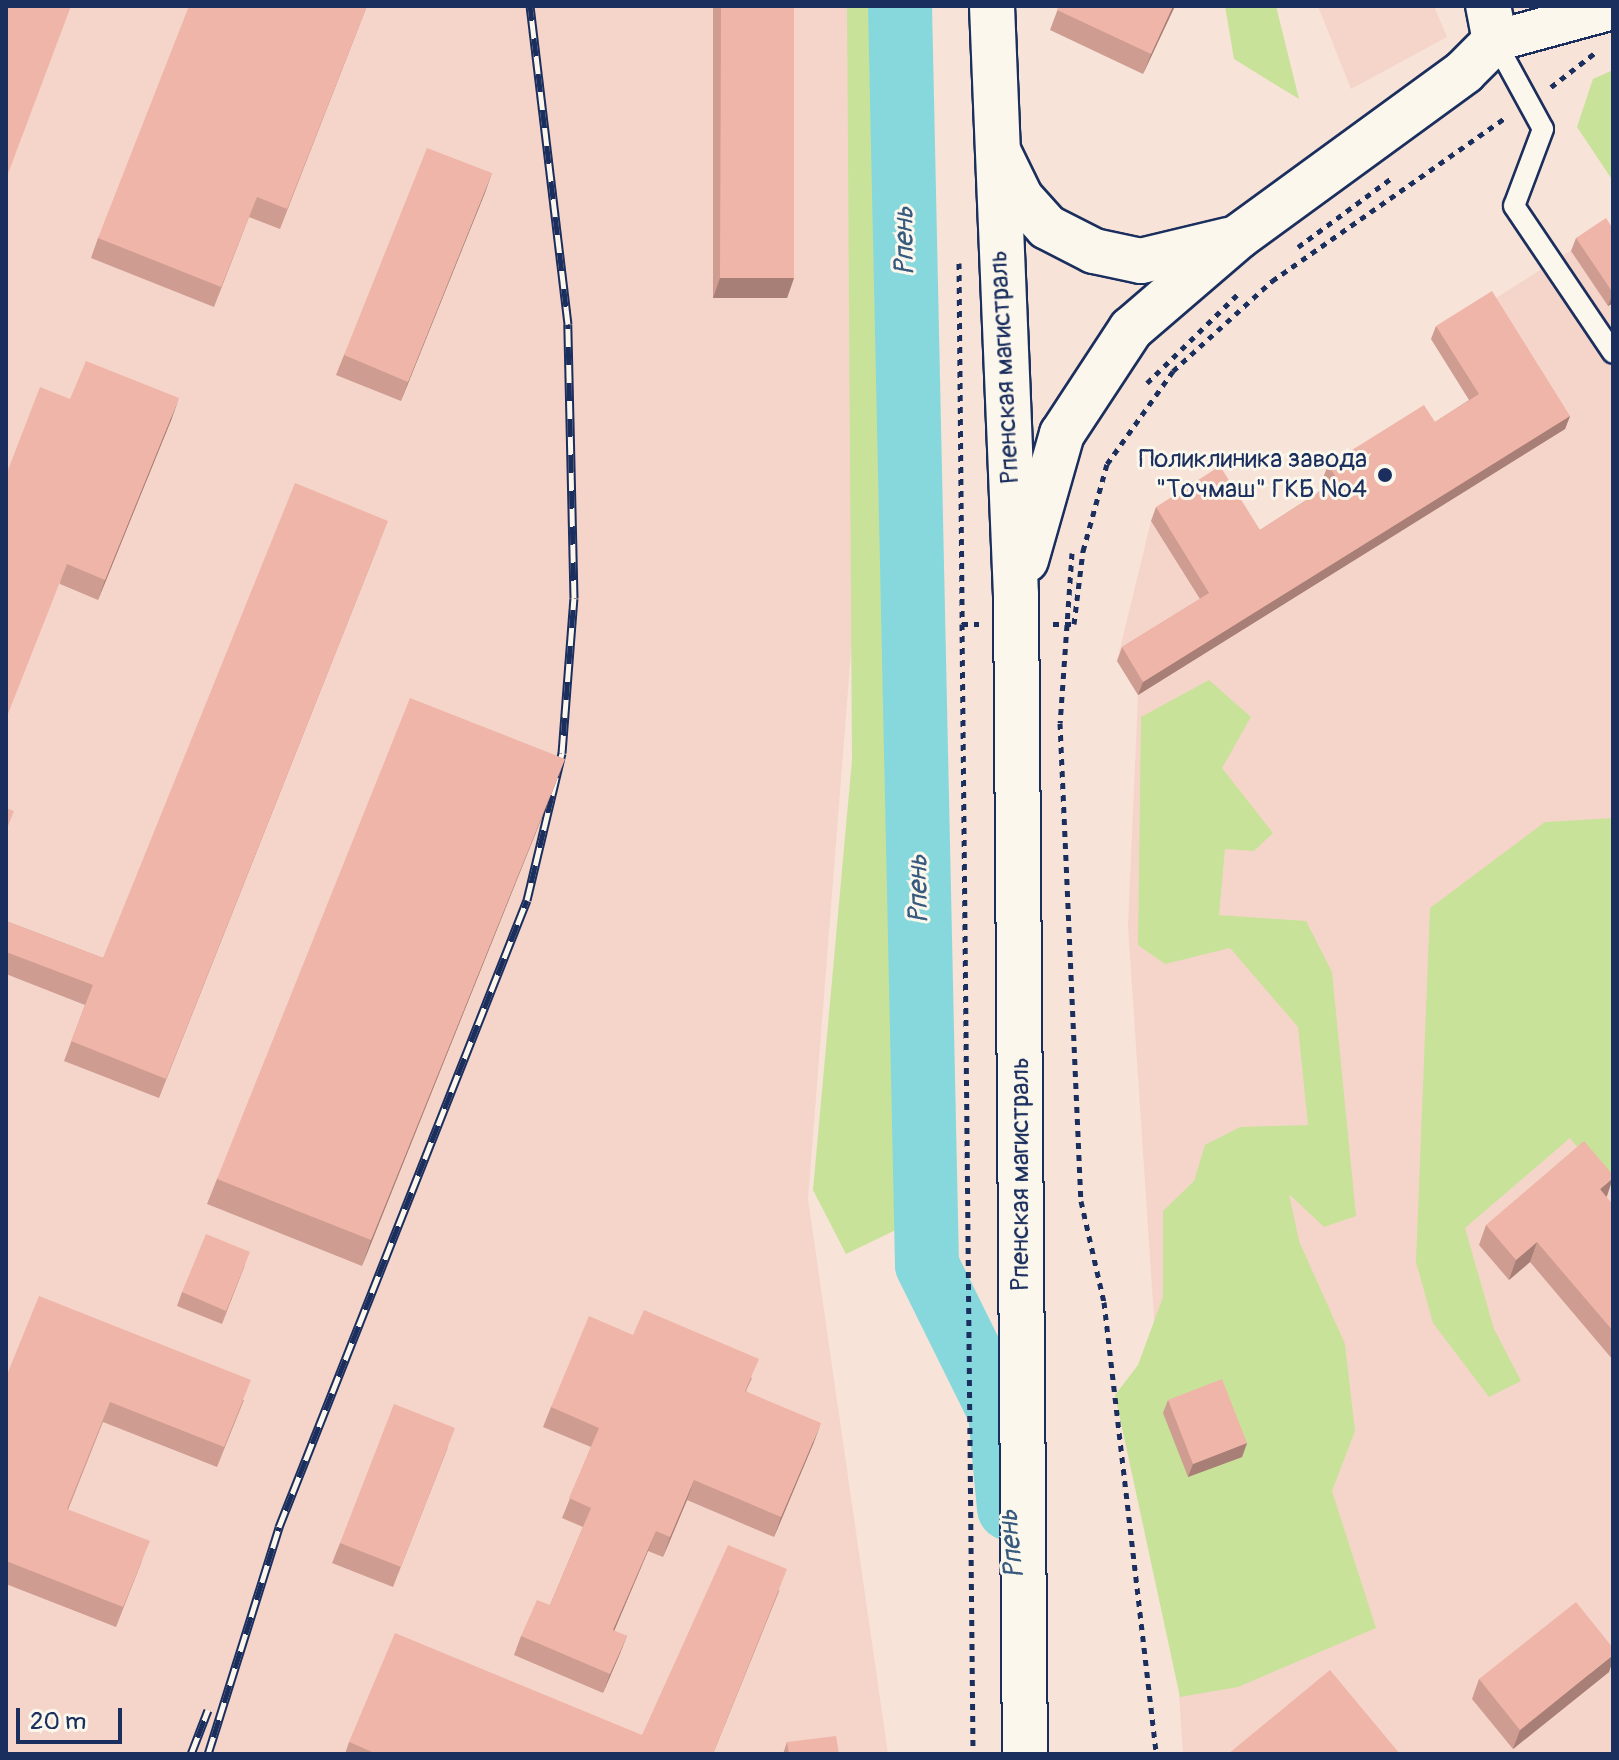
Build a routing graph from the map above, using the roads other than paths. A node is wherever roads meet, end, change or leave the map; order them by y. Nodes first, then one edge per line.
1 (992, 6) edge
2 (1492, 23) edge
3 (1602, 25) edge
4 (993, 140) junction
5 (1238, 237) junction
6 (1613, 353) edge
7 (1016, 610) junction
8 (1025, 1754) edge

1 - 4 main road, Рпенская магистраль
2 - 3 street
2 - 5 main road, Рпенская магистраль
2 - 6 lane
4 - 5 main road, Рпенская магистраль
4 - 7 main road, Рпенская магистраль
5 - 7 main road, Рпенская магистраль
7 - 8 main road, Рпенская магистраль

